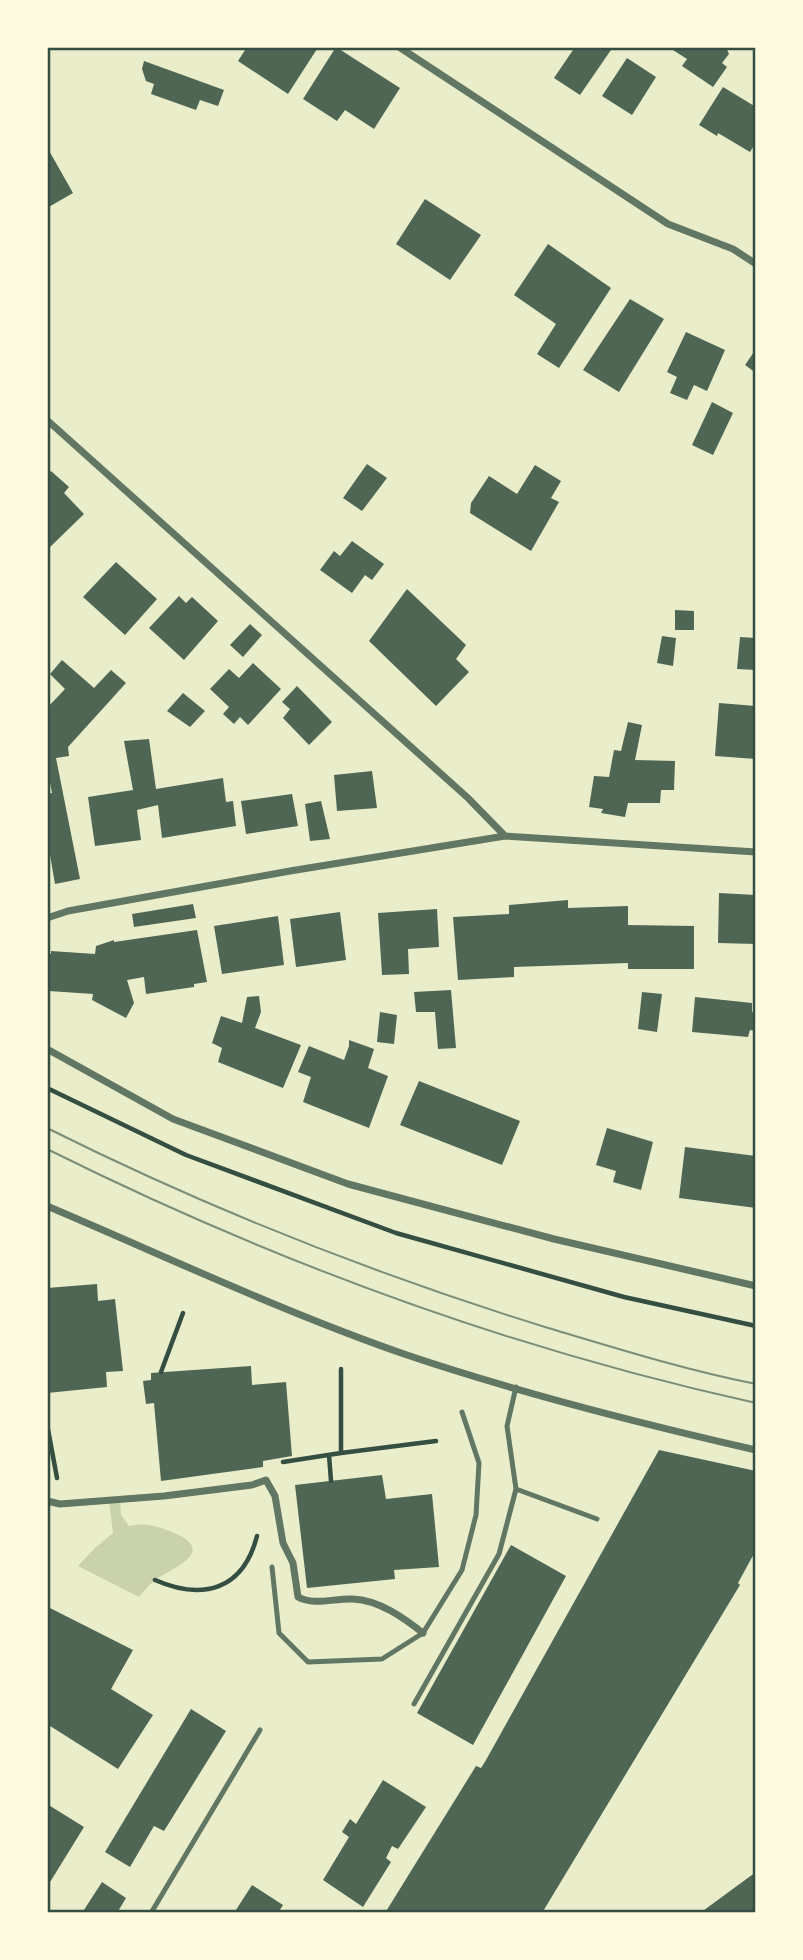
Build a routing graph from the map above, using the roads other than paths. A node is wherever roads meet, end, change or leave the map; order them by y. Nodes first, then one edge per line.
1 (399, 47) edge
2 (756, 264) edge
3 (47, 419) edge
4 (505, 836) junction
5 (756, 852) edge
6 (47, 918) edge
7 (47, 1049) edge
8 (47, 1206) edge
9 (756, 1286) edge
10 (516, 1387) junction
11 (462, 1412) dead end
12 (756, 1451) edge
13 (516, 1489) junction
14 (47, 1501) edge
15 (597, 1519) dead end
16 (272, 1567) dead end
17 (424, 1633) junction
18 (414, 1704) dead end
19 (260, 1730) dead end
20 (151, 1913) edge

1 - 2 street
3 - 4 street
4 - 5 street
4 - 6 street
7 - 9 street
8 - 10 street
10 - 12 street
10 - 13 lane
11 - 17 lane
13 - 15 lane
13 - 18 lane
14 - 17 street
16 - 17 lane
19 - 20 lane

